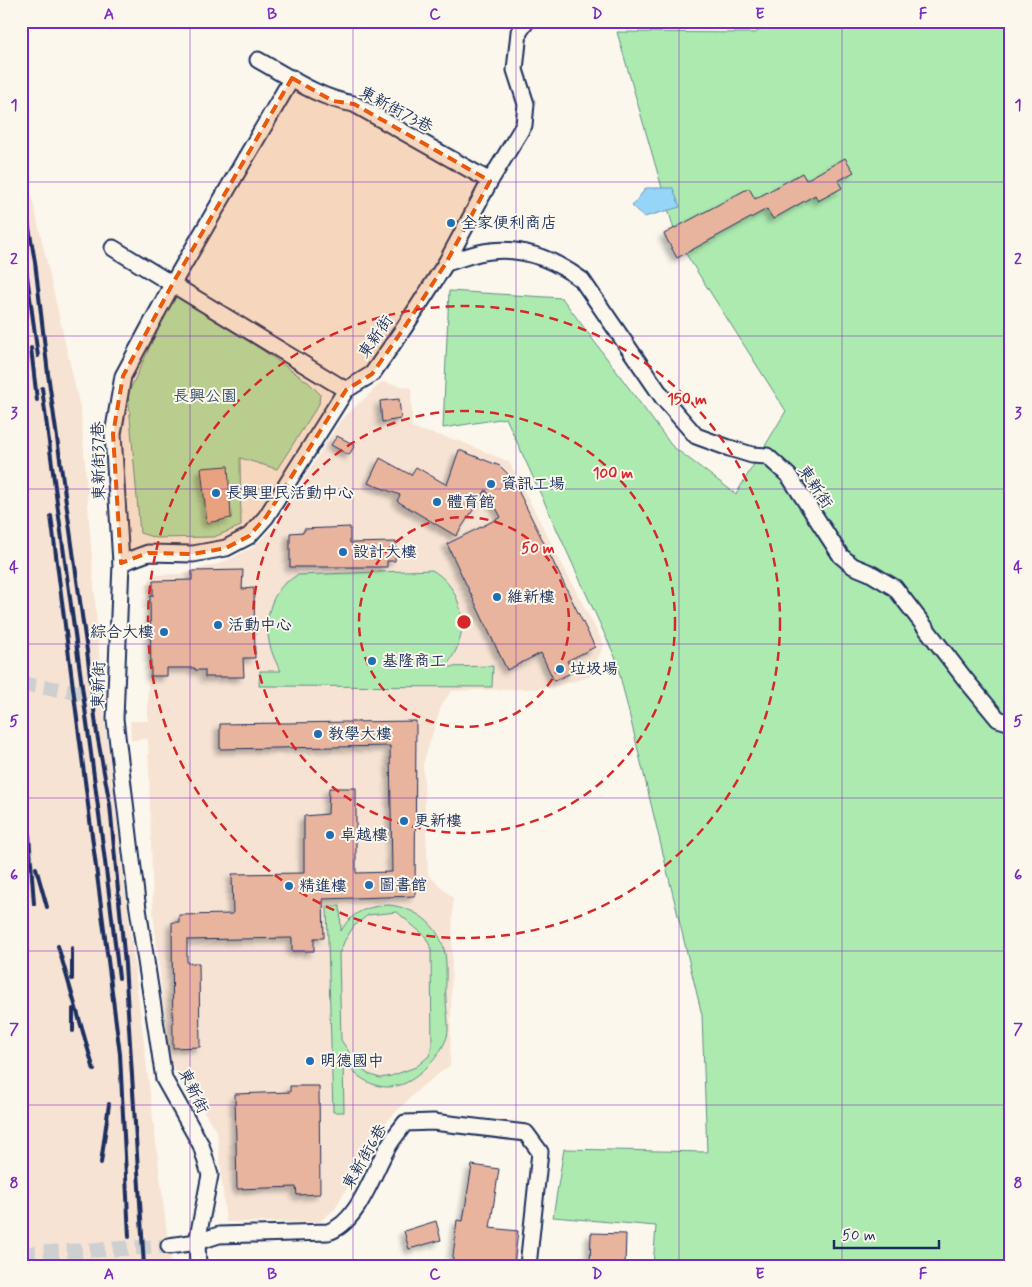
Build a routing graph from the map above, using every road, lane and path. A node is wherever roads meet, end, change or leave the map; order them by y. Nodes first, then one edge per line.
1 (527, 21) edge
2 (258, 60) dead end
3 (292, 78) junction
4 (490, 181) junction
5 (113, 248) dead end
6 (446, 263) junction
7 (173, 283) junction
8 (346, 390) junction
9 (121, 563) junction
10 (1011, 723) edge
11 (197, 1242) junction
12 (173, 1246) tunnel mouth
13 (198, 1266) edge
14 (528, 1266) edge

1 - 4 street, 東新街
2 - 3 street, 東新街73巷
3 - 4 street, 東新街73巷
3 - 7 street, 東新街37巷
4 - 6 street, 東新街
5 - 7 street
6 - 8 street, 東新街
6 - 10 street, 東新街
7 - 8 street
7 - 9 street, 東新街37巷
8 - 9 street, 東新街
9 - 11 street, 東新街
11 - 12 street
11 - 13 street, 東新街
11 - 14 street, 東新街6巷

